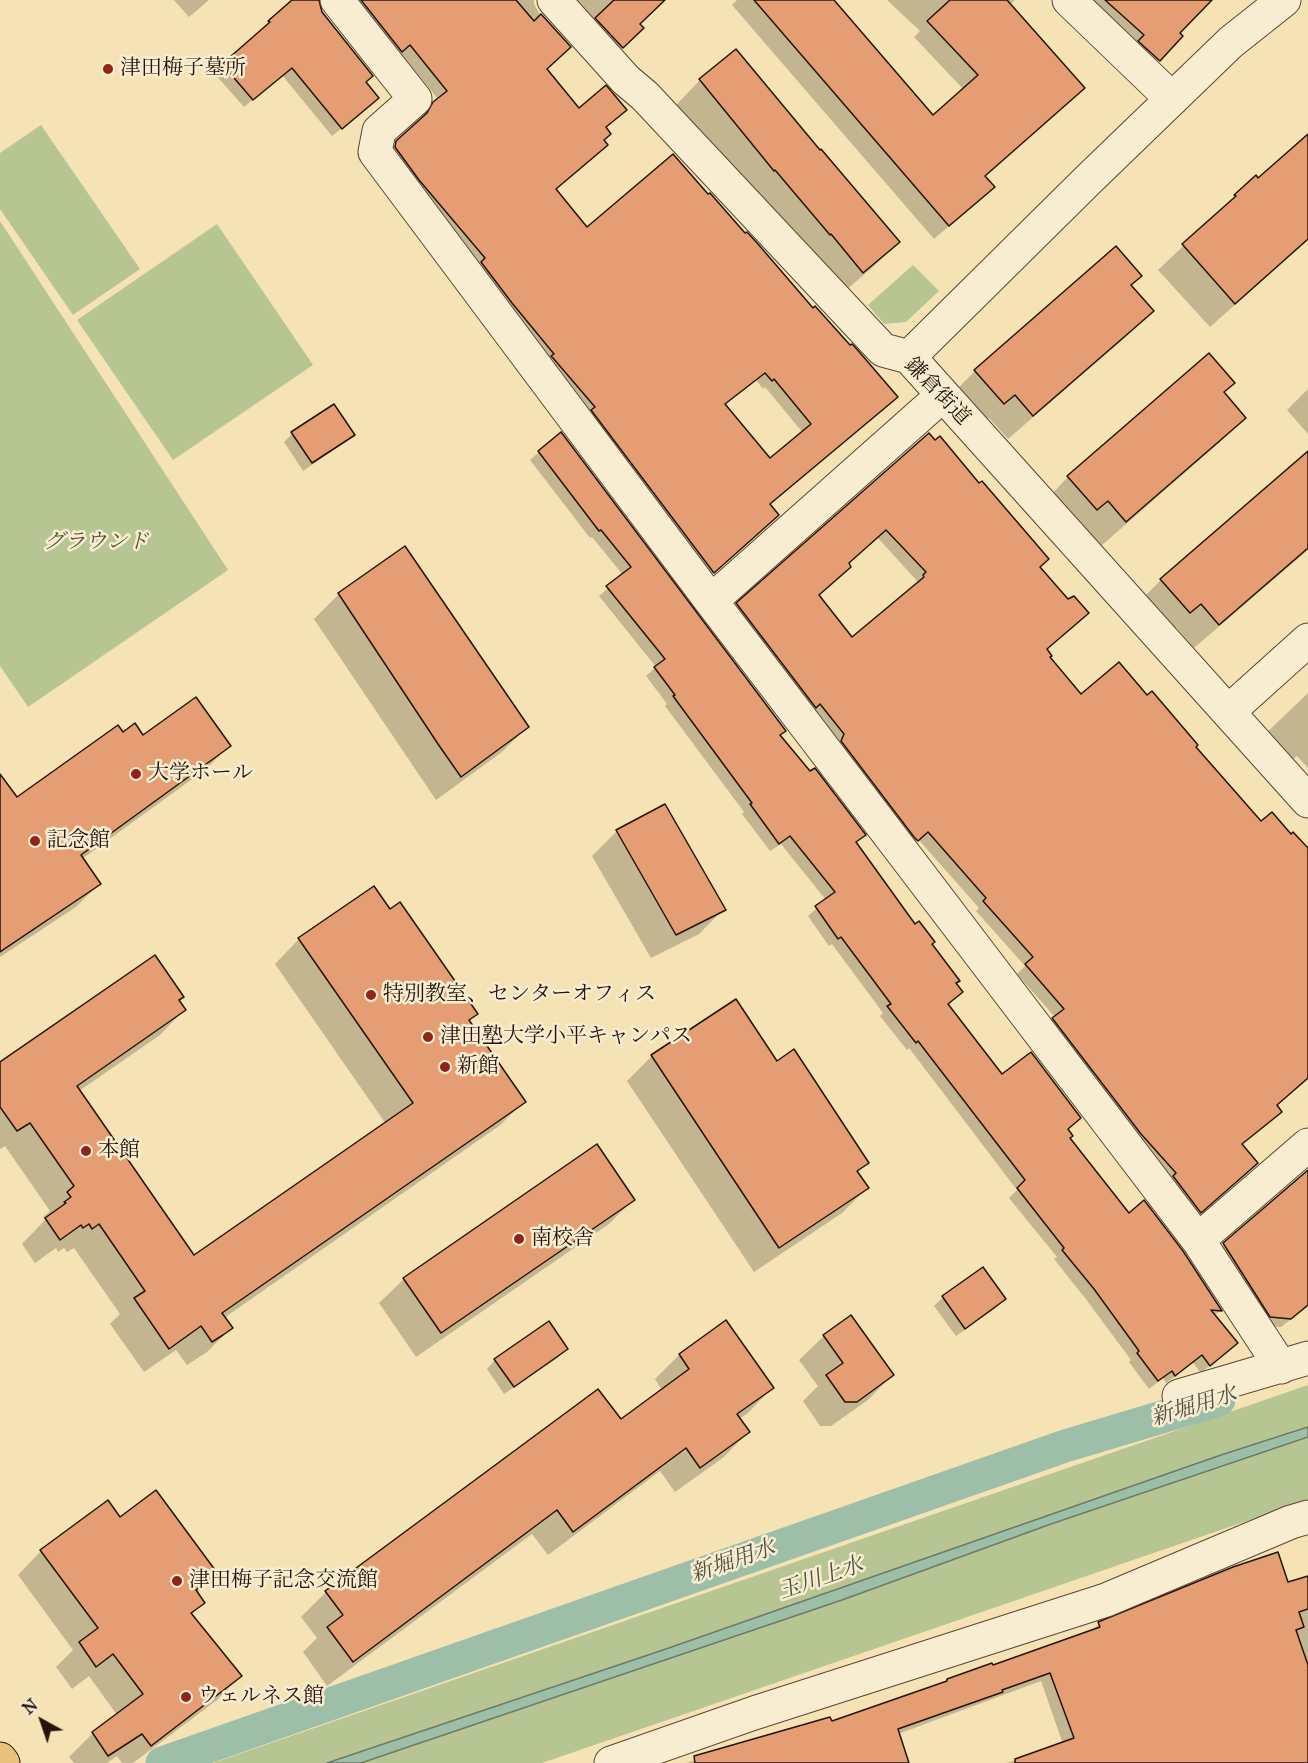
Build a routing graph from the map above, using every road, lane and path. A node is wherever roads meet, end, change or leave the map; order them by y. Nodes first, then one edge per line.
1 (337, 0) edge
2 (554, 0) edge
3 (1069, 0) edge
4 (1284, 0) edge
5 (1172, 99) junction
6 (909, 357) junction
7 (943, 395) junction
8 (711, 601) junction
9 (1308, 640) edge
10 (1228, 712) junction
11 (1308, 801) edge
12 (1308, 1145) edge
13 (1198, 1240) junction
14 (1295, 1363) edge
15 (1179, 1396) dead end
16 (1308, 1517) edge
17 (0, 1759) edge
18 (3, 1763) edge
19 (611, 1763) edge

1 - 8 street
2 - 6 street, 鎌倉街道
3 - 5 street
4 - 5 street
5 - 6 street
6 - 7 street, 鎌倉街道
7 - 8 street
7 - 10 street, 鎌倉街道
8 - 13 street
9 - 10 street
10 - 11 street, 鎌倉街道
12 - 13 street
13 - 14 street
14 - 15 street
16 - 19 street
17 - 18 main road

